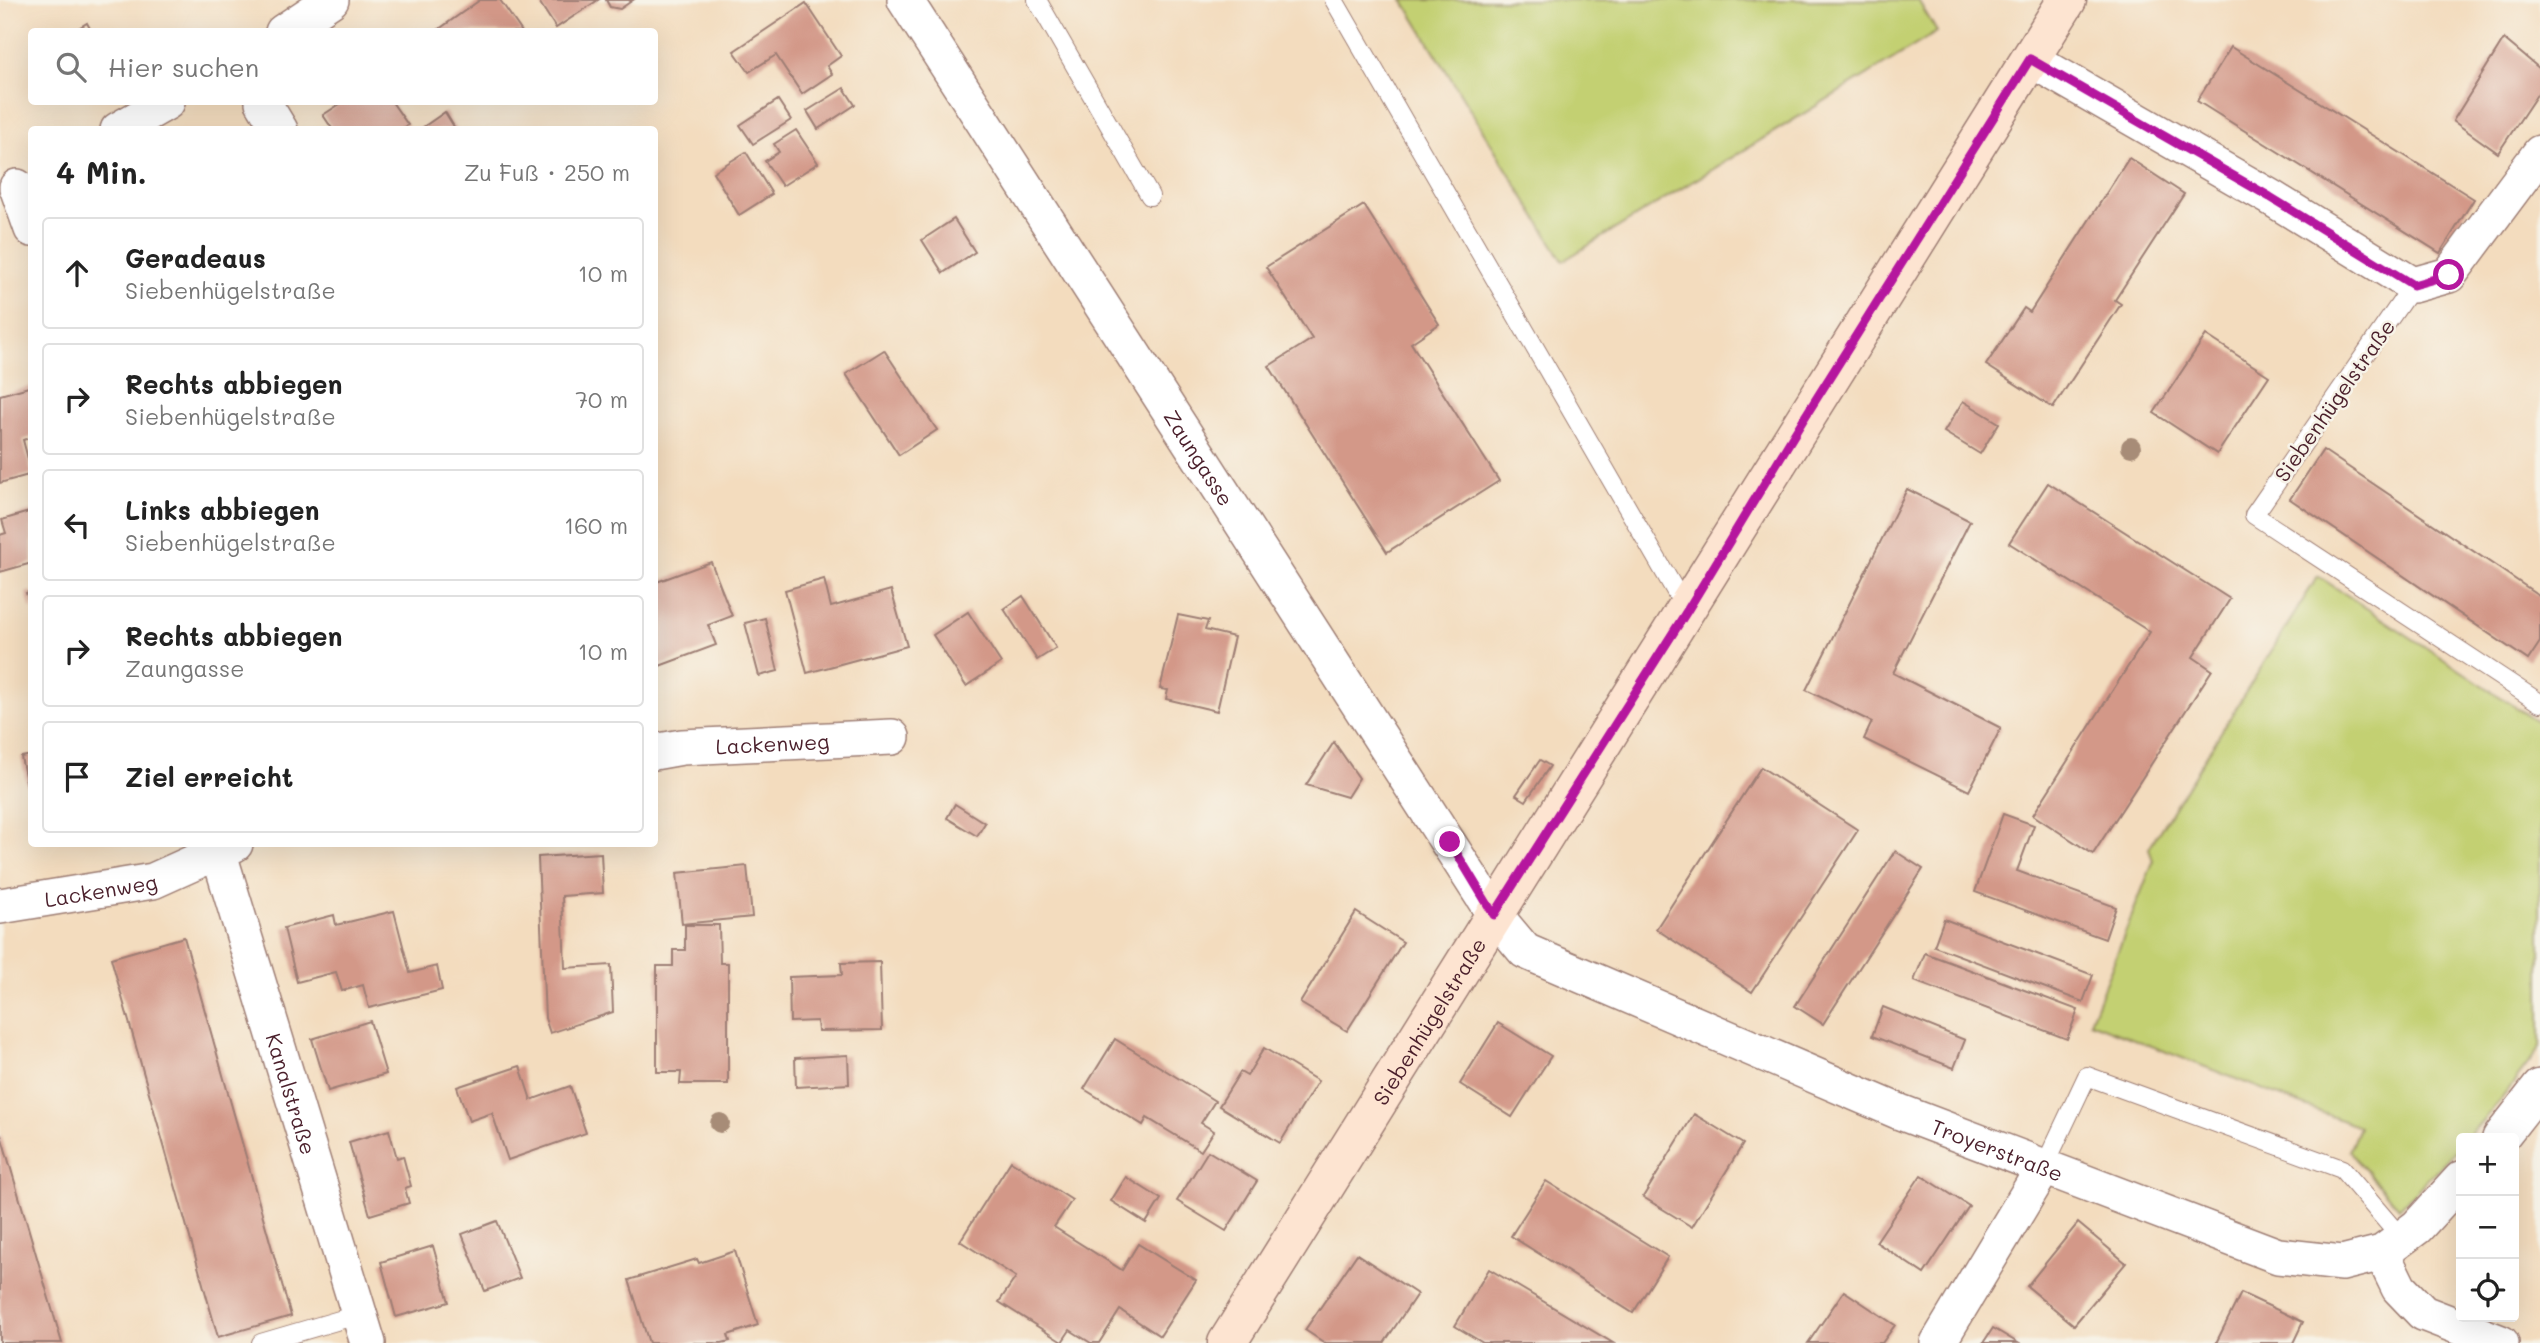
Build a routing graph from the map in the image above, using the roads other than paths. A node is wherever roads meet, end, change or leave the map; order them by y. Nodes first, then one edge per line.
1 (331, 0) edge
2 (905, 0) edge
3 (1037, 0) edge
4 (1334, 0) edge
5 (2067, 0) edge
6 (289, 28) edge
7 (2030, 59) junction
8 (162, 105) edge
9 (265, 105) edge
10 (125, 126) edge
11 (278, 126) edge
12 (2540, 153) edge
13 (16, 186) edge
14 (1150, 196) dead end
15 (28, 218) edge
16 (2413, 285) junction
17 (1687, 611) junction
18 (2540, 703) edge
19 (892, 737) dead end
20 (658, 751) edge
21 (221, 847) edge
22 (223, 847) edge
23 (0, 906) edge
24 (1494, 915) junction
25 (2540, 1087) edge
26 (2504, 1133) edge
27 (2044, 1167) junction
28 (2456, 1184) edge
29 (2392, 1246) junction
30 (364, 1329) edge
31 (261, 1343) edge
32 (1227, 1343) edge
33 (1938, 1343) edge
34 (2501, 1343) edge

1 - 6 street
2 - 24 street, Zaungasse
3 - 14 lane
4 - 17 lane
5 - 7 street, Siebenhügelstraße
7 - 16 street
7 - 17 street, Siebenhügelstraße
8 - 10 street
9 - 11 street
12 - 16 street
13 - 15 street
16 - 18 lane, Siebenhügelstraße
17 - 24 street, Siebenhügelstraße
19 - 20 street, Lackenweg
21 - 23 street, Lackenweg
22 - 30 street, Kanalstraße
24 - 27 street, Troyerstraße
24 - 32 street, Siebenhügelstraße
25 - 26 street
27 - 29 street, Troyerstraße
27 - 29 lane
27 - 33 street
28 - 29 street
29 - 34 street
30 - 31 lane

